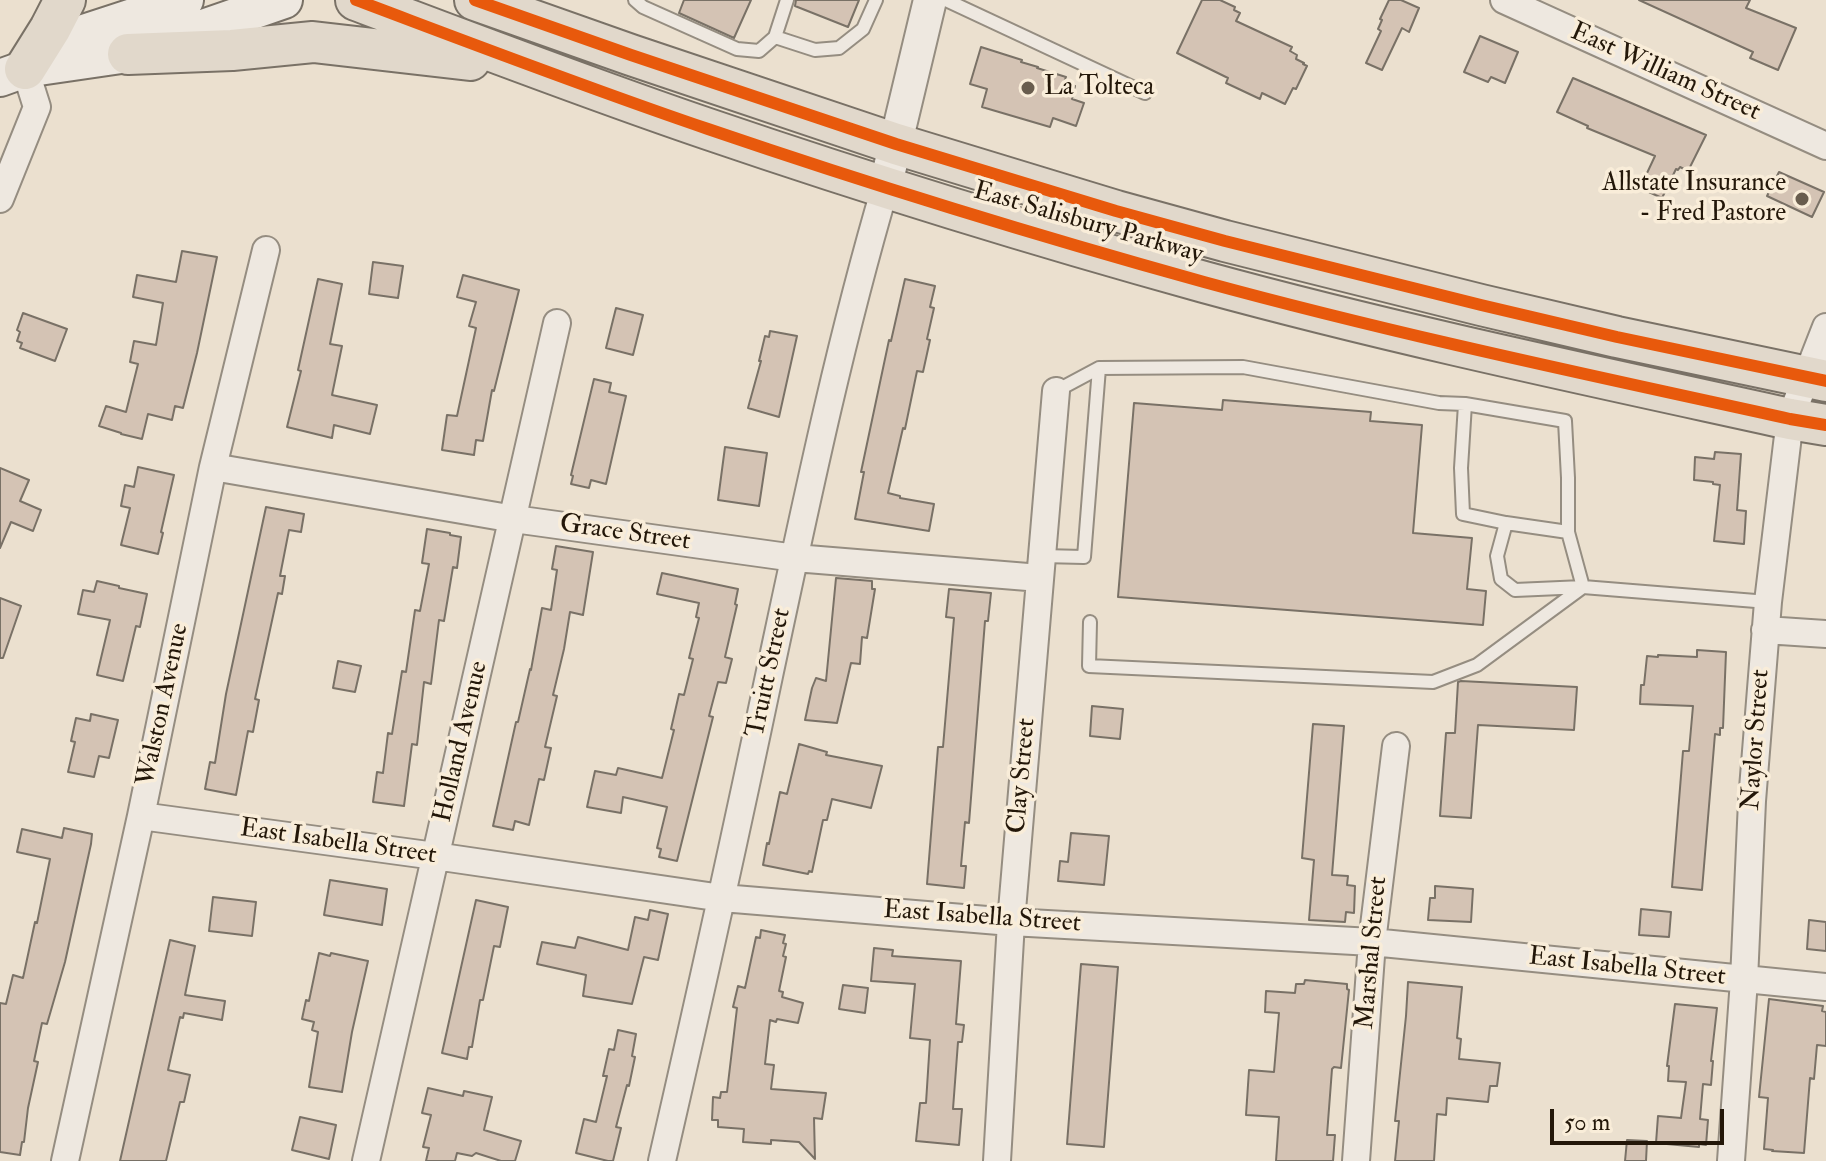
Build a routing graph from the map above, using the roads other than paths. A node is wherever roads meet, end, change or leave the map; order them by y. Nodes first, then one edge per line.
1 (65, 0) edge
2 (185, 0) edge
3 (284, 0) edge
4 (356, 0) edge
5 (475, 0) edge
6 (531, 0) edge
7 (635, 0) edge
8 (787, 0) edge
9 (930, 0) edge
10 (946, 0) edge
11 (1504, 0) edge
12 (857, 5) dead end
13 (874, 5) edge
14 (775, 37) junction
15 (128, 54) junction
16 (631, 55) junction
17 (535, 68) junction
18 (12, 74) edge
19 (1145, 93) dead end
20 (896, 144) junction
21 (1826, 146) edge
22 (885, 188) junction
23 (0, 199) edge
24 (266, 250) dead end
25 (557, 323) dead end
26 (1826, 327) edge
27 (1099, 368) junction
28 (1816, 379) edge
29 (1056, 391) joint
30 (1465, 404) junction
31 (1808, 422) edge
32 (213, 467) junction
33 (514, 519) junction
34 (1506, 523) junction
35 (1568, 532) junction
36 (795, 558) junction
37 (1041, 567) junction
38 (1583, 587) junction
39 (1768, 602) junction
40 (1090, 622) dead end
41 (1765, 630) junction
42 (1826, 634) edge
43 (1396, 746) dead end
44 (141, 816) junction
45 (435, 856) junction
46 (722, 898) junction
47 (1011, 922) junction
48 (1372, 942) junction
49 (1744, 980) junction
50 (1826, 987) edge
51 (65, 1161) edge
52 (366, 1161) edge
53 (662, 1161) edge
54 (997, 1161) edge
55 (1356, 1161) edge
56 (1731, 1161) edge

1 - 18 main road
2 - 18 main road
3 - 15 main road
4 - 17 main road, East Salisbury Parkway
5 - 16 main road, East Salisbury Parkway
6 - 16 main road
7 - 14 lane
8 - 14 lane
9 - 20 street
10 - 19 lane
11 - 21 street, East William Street
12 - 13 lane
13 - 14 lane
15 - 17 main road
15 - 18 main road
16 - 20 main road, East Salisbury Parkway
17 - 22 main road, East Salisbury Parkway
18 - 23 street
20 - 22 street
20 - 28 main road, East Salisbury Parkway
22 - 31 main road, East Salisbury Parkway
22 - 36 street, Truitt Street
24 - 32 street, Walston Avenue
25 - 33 street, Holland Avenue
26 - 28 street, Naylor Street
27 - 29 lane
27 - 30 lane
27 - 37 lane
28 - 31 street, Naylor Street
29 - 37 street, Clay Street
30 - 34 lane
30 - 35 lane
31 - 39 street, Naylor Street
32 - 33 street, Grace Street
32 - 44 street, Walston Avenue
33 - 36 street, Grace Street
33 - 45 street, Holland Avenue
34 - 35 lane
34 - 38 lane
35 - 38 lane
36 - 37 street, Grace Street
36 - 46 street, Truitt Street
37 - 47 street, Clay Street
38 - 39 lane
38 - 40 lane
39 - 41 street, Naylor Street
41 - 42 street
41 - 49 street, Naylor Street
43 - 48 street, Marshal Street
44 - 45 street, East Isabella Street
44 - 51 street, Walston Avenue
45 - 46 street, East Isabella Street
45 - 52 street, Holland Avenue
46 - 47 street, East Isabella Street
46 - 53 street, Truitt Street
47 - 48 street, East Isabella Street
47 - 54 street, Clay Street
48 - 49 street, East Isabella Street
48 - 55 street, Marshal Street
49 - 50 street, East Isabella Street
49 - 56 street, Naylor Street

